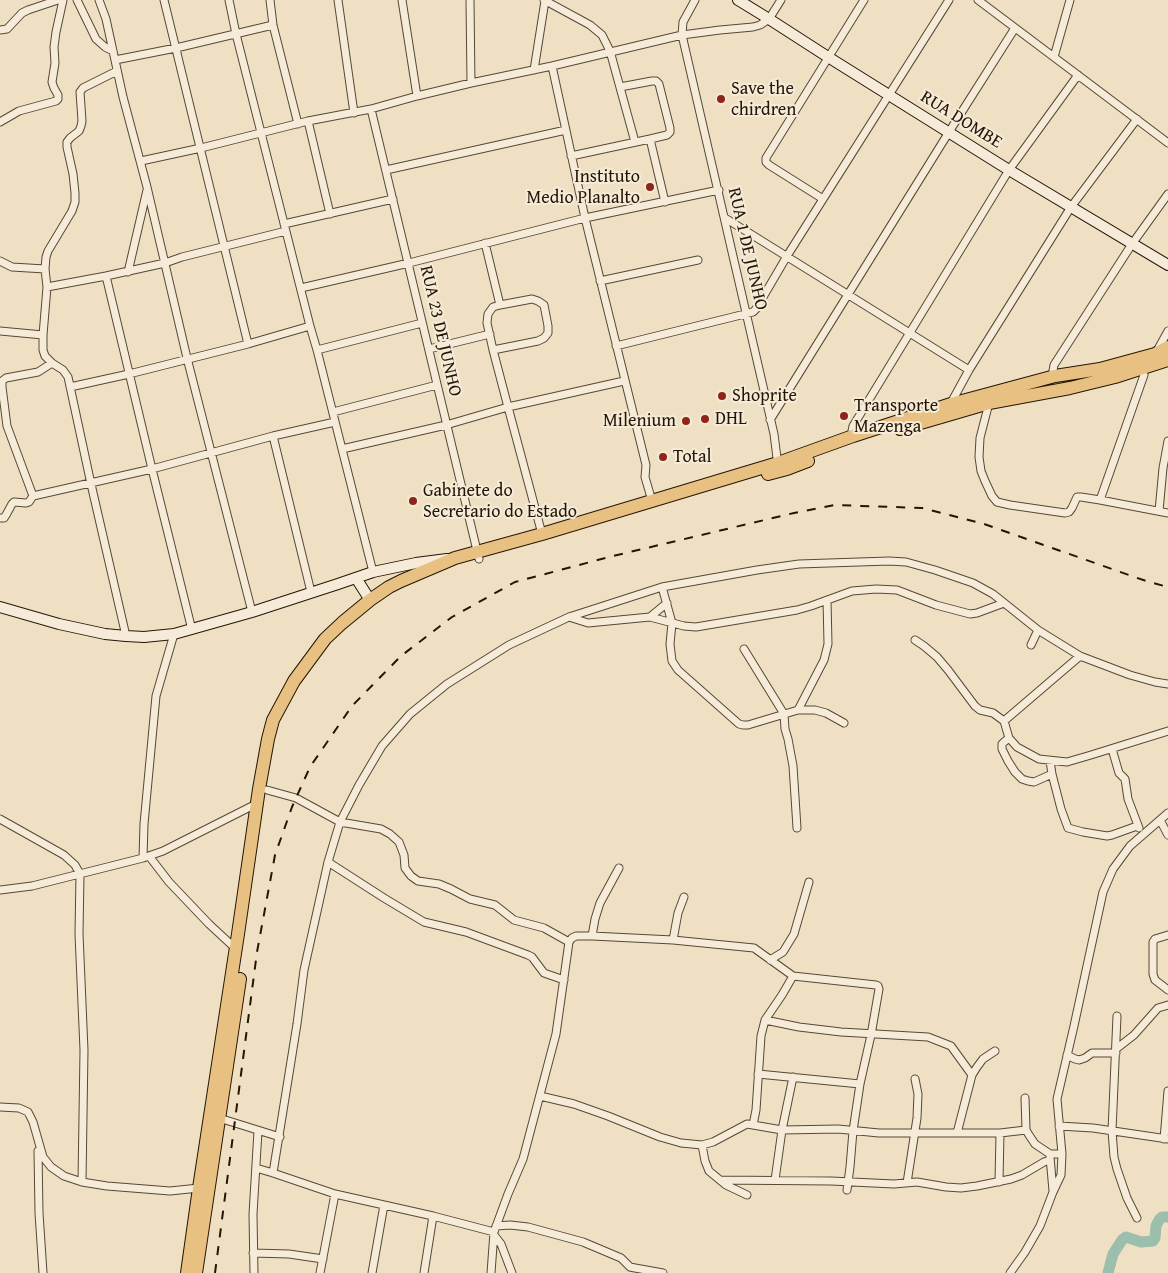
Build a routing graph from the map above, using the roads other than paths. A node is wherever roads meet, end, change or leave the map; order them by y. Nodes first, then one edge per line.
1 (58, 0) edge
2 (63, 0) edge
3 (77, 0) edge
4 (99, 0) edge
5 (164, 0) edge
6 (229, 0) edge
7 (270, 0) edge
8 (338, 0) edge
9 (402, 0) edge
10 (470, 0) edge
11 (545, 0) edge
12 (696, 0) edge
13 (738, 0) edge
14 (781, 0) edge
15 (864, 0) edge
16 (949, 0) edge
17 (978, 0) edge
18 (1070, 0) edge
19 (986, 3) edge
20 (769, 18) junction
21 (273, 25) junction
22 (1015, 28) junction
23 (0, 30) edge
24 (236, 34) junction
25 (682, 35) junction
26 (176, 48) junction
27 (113, 51) junction
28 (610, 52) junction
29 (828, 57) junction
30 (1054, 57) junction
31 (115, 60) junction
32 (552, 66) junction
33 (117, 70) junction
34 (534, 70) junction
35 (1078, 75) junction
36 (471, 83) junction
37 (620, 88) junction
38 (889, 94) junction
39 (417, 96) junction
40 (371, 109) junction
41 (354, 112) junction
42 (1136, 119) junction
43 (308, 121) junction
44 (0, 122) edge
45 (298, 124) junction
46 (566, 130) junction
47 (948, 132) junction
48 (262, 133) junction
49 (650, 139) junction
50 (635, 142) junction
51 (1168, 143) edge
52 (200, 148) junction
53 (572, 156) junction
54 (141, 161) junction
55 (386, 170) junction
56 (1009, 170) junction
57 (148, 187) junction
58 (718, 190) junction
59 (1168, 194) edge
60 (393, 199) junction
61 (823, 199) junction
62 (665, 202) junction
63 (1071, 207) junction
64 (330, 214) junction
65 (585, 218) junction
66 (725, 218) junction
67 (285, 228) junction
68 (485, 243) junction
69 (1132, 244) junction
70 (223, 246) junction
71 (787, 256) junction
72 (698, 260) dead end
73 (0, 261) edge
74 (165, 263) junction
75 (409, 263) junction
76 (1168, 266) edge
77 (45, 269) junction
78 (128, 272) junction
79 (106, 276) junction
80 (600, 281) junction
81 (47, 287) junction
82 (301, 288) junction
83 (848, 294) junction
84 (500, 305) junction
85 (746, 314) junction
86 (422, 323) junction
87 (310, 326) junction
88 (0, 331) edge
89 (1168, 331) edge
90 (909, 332) junction
91 (490, 334) junction
92 (43, 335) junction
93 (248, 344) junction
94 (616, 346) junction
95 (1168, 347) edge
96 (429, 349) junction
97 (317, 350) junction
98 (493, 350) junction
99 (1155, 354) junction
100 (187, 358) junction
101 (1168, 360) edge
102 (52, 363) junction
103 (1168, 366) edge
104 (969, 370) junction
105 (1143, 372) junction
106 (129, 374) junction
107 (1055, 376) junction
108 (624, 381) junction
109 (437, 385) junction
110 (70, 387) junction
111 (989, 403) junction
112 (951, 404) junction
113 (508, 407) junction
114 (333, 412) junction
115 (770, 420) junction
116 (335, 422) junction
117 (446, 425) junction
118 (273, 436) junction
119 (853, 436) junction
120 (1168, 441) edge
121 (342, 449) junction
122 (212, 453) junction
123 (778, 467) junction
124 (152, 469) junction
125 (1166, 469) edge
126 (90, 484) junction
127 (33, 496) junction
128 (1100, 500) junction
129 (652, 501) junction
130 (1159, 511) junction
131 (1168, 513) edge
132 (0, 518) edge
133 (542, 534) junction
134 (478, 556) junction
135 (455, 558) junction
136 (373, 572) junction
137 (356, 578) junction
138 (662, 586) junction
139 (311, 592) junction
140 (370, 600) junction
141 (828, 600) junction
142 (667, 603) junction
143 (1004, 603) junction
144 (0, 607) edge
145 (252, 612) junction
146 (650, 616) junction
147 (569, 617) junction
148 (672, 623) junction
149 (192, 630) junction
150 (1038, 630) junction
151 (174, 634) junction
152 (126, 636) junction
153 (914, 640) dead end
154 (1032, 645) dead end
155 (744, 649) dead end
156 (1080, 656) junction
157 (1168, 684) edge
158 (798, 710) junction
159 (784, 714) junction
160 (1004, 721) junction
161 (844, 723) dead end
162 (1168, 731) edge
163 (1009, 738) junction
164 (1112, 749) junction
165 (1050, 761) junction
166 (1052, 774) junction
167 (267, 790) junction
168 (258, 803) junction
169 (1168, 813) edge
170 (0, 819) edge
171 (1160, 820) junction
172 (340, 822) junction
173 (1137, 826) junction
174 (797, 828) dead end
175 (1168, 834) edge
176 (1142, 835) junction
177 (146, 857) junction
178 (328, 862) junction
179 (619, 868) dead end
180 (80, 874) junction
181 (809, 882) dead end
182 (0, 890) edge
183 (684, 897) dead end
184 (1168, 935) edge
185 (592, 936) junction
186 (673, 940) junction
187 (569, 942) junction
188 (236, 949) junction
189 (770, 960) junction
190 (793, 976) junction
191 (564, 980) junction
192 (1168, 990) edge
193 (1168, 1005) edge
194 (1117, 1016) dead end
195 (765, 1020) junction
196 (872, 1034) junction
197 (995, 1051) dead end
198 (1116, 1051) junction
199 (1067, 1055) junction
200 (758, 1074) junction
201 (972, 1075) junction
202 (793, 1078) junction
203 (915, 1079) dead end
204 (860, 1084) junction
205 (1168, 1091) edge
206 (540, 1096) junction
207 (1025, 1098) dead end
208 (0, 1107) edge
209 (219, 1118) junction
210 (753, 1125) junction
211 (1059, 1126) junction
212 (782, 1130) junction
213 (1026, 1130) junction
214 (258, 1131) junction
215 (853, 1131) junction
216 (1112, 1131) junction
217 (915, 1133) junction
218 (957, 1133) junction
219 (1000, 1133) junction
220 (280, 1137) junction
221 (1166, 1139) edge
222 (38, 1140) junction
223 (702, 1145) junction
224 (1062, 1154) junction
225 (1050, 1157) junction
226 (256, 1168) junction
227 (273, 1173) junction
228 (720, 1180) junction
229 (775, 1180) junction
230 (82, 1182) junction
231 (999, 1182) junction
232 (907, 1183) junction
233 (848, 1186) junction
234 (199, 1188) junction
235 (1052, 1192) junction
236 (335, 1194) junction
237 (747, 1195) dead end
238 (384, 1205) junction
239 (433, 1216) junction
240 (1137, 1218) dead end
241 (495, 1231) junction
242 (253, 1253) junction
243 (323, 1258) junction
244 (43, 1273) edge
245 (187, 1273) edge
246 (196, 1273) edge
247 (254, 1273) edge
248 (320, 1273) edge
249 (372, 1273) edge
250 (424, 1273) edge
251 (491, 1273) edge
252 (512, 1273) edge
253 (663, 1273) edge
254 (1010, 1273) edge

1 - 23 street
2 - 44 street
3 - 27 street
4 - 27 street
5 - 26 street
6 - 24 street
7 - 21 street
8 - 41 street
9 - 39 street
10 - 36 street
11 - 28 street
11 - 34 street
12 - 25 street
13 - 20 street, RUA DOMBE
14 - 20 street
15 - 29 street
16 - 38 street
17 - 19 street
18 - 30 street
19 - 22 street
20 - 25 street
20 - 29 street, RUA DOMBE
21 - 24 street
21 - 45 street
22 - 30 street
22 - 47 street
24 - 26 street
24 - 48 street
25 - 28 street
25 - 58 street, RUA 1 DE JUNHO
26 - 31 street
26 - 52 street
27 - 31 street
28 - 32 street
28 - 37 street
29 - 38 street, RUA DOMBE
29 - 61 street
30 - 35 street
31 - 33 street
32 - 34 street
32 - 46 street
33 - 54 street
33 - 77 street
34 - 36 street
35 - 42 street
35 - 56 street
36 - 39 street
37 - 49 street
37 - 50 street
38 - 47 street, RUA DOMBE
38 - 61 street
39 - 40 street
40 - 41 street
40 - 55 street, RUA 23 DE JUNHO
41 - 43 street
42 - 51 street
42 - 63 street
43 - 45 street
43 - 64 street
45 - 48 street
46 - 53 street
46 - 55 street
47 - 56 street, RUA DOMBE
47 - 83 street
48 - 52 street
48 - 67 street
49 - 50 street
49 - 62 street
50 - 53 street
52 - 54 street
52 - 70 street
53 - 65 street
54 - 57 street
55 - 60 street, RUA 23 DE JUNHO
56 - 63 street, RUA DOMBE
56 - 90 street
57 - 74 street
57 - 78 street
58 - 62 street
58 - 66 street, RUA 1 DE JUNHO
59 - 69 street
60 - 64 street
60 - 75 street, RUA 23 DE JUNHO
61 - 71 street
62 - 65 street
63 - 69 street, RUA DOMBE
63 - 104 street
64 - 67 street
65 - 68 street
65 - 80 street
66 - 71 street
66 - 85 street, RUA 1 DE JUNHO
67 - 70 street
67 - 82 street
68 - 75 street
68 - 84 street
69 - 76 street, RUA DOMBE
69 - 107 street
70 - 74 street
70 - 93 street
71 - 83 street
71 - 85 street
72 - 80 street
73 - 77 street
74 - 78 street
74 - 100 street
75 - 82 street
75 - 86 street, RUA 23 DE JUNHO
77 - 81 street
78 - 79 street
79 - 81 street
79 - 106 street
80 - 94 street
81 - 92 street
82 - 87 street
83 - 90 street
83 - 115 street
84 - 91 street
84 - 98 street
85 - 94 street
85 - 115 street, RUA 1 DE JUNHO
86 - 96 street, RUA 23 DE JUNHO
86 - 97 street
87 - 93 street
87 - 97 street
88 - 92 street
89 - 99 street
90 - 104 street
90 - 119 street
91 - 96 street
91 - 98 street
92 - 102 street
93 - 100 street
94 - 108 street
95 - 99 highway
96 - 109 street, RUA 23 DE JUNHO
97 - 114 street
98 - 113 street
99 - 107 highway
100 - 106 street
100 - 122 street
101 - 105 highway
102 - 110 street
102 - 127 street
103 - 105 street
104 - 112 street
105 - 111 highway
105 - 128 street
106 - 110 street
106 - 124 street
107 - 112 highway
108 - 113 street
108 - 129 street
109 - 114 street
109 - 117 street, RUA 23 DE JUNHO
110 - 126 street
111 - 123 highway
111 - 128 street
112 - 119 highway
113 - 117 street
113 - 133 street
114 - 116 street
115 - 123 street, RUA 1 DE JUNHO
116 - 118 street
116 - 121 street
117 - 121 street
117 - 134 street, RUA 23 DE JUNHO
118 - 122 street
118 - 139 street
119 - 123 highway
120 - 125 street
121 - 136 street
122 - 124 street
122 - 145 street
123 - 129 highway
123 - 134 highway
124 - 126 street
124 - 149 street
125 - 130 street
126 - 127 street
126 - 152 street
127 - 132 street
128 - 130 street
129 - 133 highway
130 - 131 street
133 - 134 highway
134 - 135 highway
134 - 167 highway
135 - 136 street
135 - 140 highway
136 - 137 street
137 - 139 street
137 - 140 street
138 - 142 street
138 - 143 street
138 - 147 street
139 - 145 street
140 - 168 highway
141 - 143 street
141 - 148 street
141 - 158 street
142 - 146 street
142 - 148 street
143 - 150 street
144 - 152 street
145 - 149 street
146 - 147 street
146 - 148 street
147 - 172 street
148 - 159 street
149 - 151 street
150 - 154 street
150 - 156 street
151 - 152 street
151 - 177 street
153 - 160 street
155 - 159 street
156 - 157 street
156 - 160 street
158 - 159 street
158 - 161 street
159 - 174 street
160 - 163 street
162 - 164 street
163 - 165 street
163 - 166 street
164 - 165 street
164 - 173 street
165 - 166 street
166 - 173 street
167 - 172 street
167 - 209 highway
168 - 177 street
168 - 188 highway
169 - 171 street
170 - 180 street
171 - 175 street
171 - 176 street
172 - 178 street
172 - 187 street
173 - 176 street
176 - 199 street
177 - 180 street
177 - 188 street
178 - 191 street
178 - 220 street
179 - 185 street
180 - 182 street
180 - 230 street
181 - 189 street
183 - 186 street
184 - 192 street
185 - 186 street
185 - 187 street
186 - 189 street
187 - 191 street
188 - 234 highway
189 - 190 street
190 - 195 street
190 - 196 street
191 - 206 street
193 - 198 street
194 - 198 street
195 - 196 street
195 - 200 street
196 - 201 street
196 - 204 street
197 - 201 street
198 - 199 street
198 - 216 street
199 - 211 street
200 - 202 street
200 - 210 street
201 - 218 street
202 - 204 street
202 - 212 street
203 - 217 street
204 - 215 street
205 - 221 street
206 - 223 street
206 - 241 street
207 - 213 street
208 - 222 street
209 - 214 street
209 - 246 highway
210 - 212 street
210 - 223 street
211 - 216 street
211 - 224 street
212 - 215 street
212 - 229 street
213 - 219 street
213 - 225 street
214 - 220 street
214 - 226 street
215 - 217 street
215 - 233 street
216 - 221 street
216 - 240 street
217 - 218 street
217 - 232 street
218 - 219 street
219 - 231 street
220 - 227 street
222 - 230 street
222 - 244 street
223 - 228 street
224 - 225 street
224 - 235 street
225 - 231 street
225 - 235 street
226 - 227 street
226 - 242 street
227 - 236 street
228 - 229 street
228 - 237 street
229 - 233 street
230 - 234 street
231 - 232 street
232 - 233 street
234 - 245 highway
235 - 254 street
236 - 238 street
236 - 243 street
238 - 239 street
238 - 249 street
239 - 241 street
239 - 250 street
241 - 251 street
241 - 252 street
241 - 253 street
242 - 243 street
242 - 247 street
243 - 248 street

